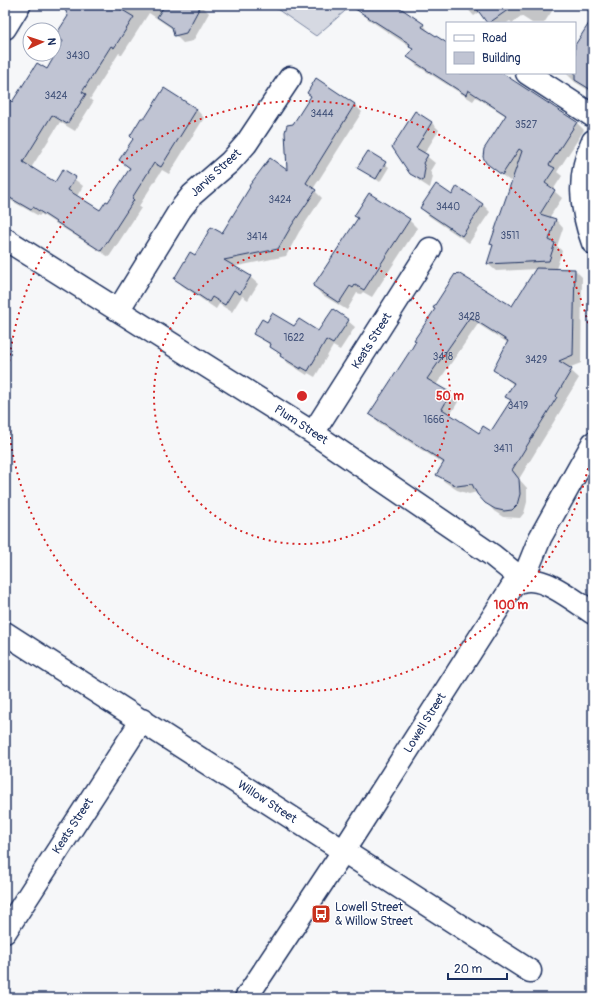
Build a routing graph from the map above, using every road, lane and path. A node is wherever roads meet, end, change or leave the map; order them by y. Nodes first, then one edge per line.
1 (20, 5) edge
2 (5, 28) edge
3 (529, 74) edge
4 (290, 78) dead end
5 (593, 116) edge
6 (593, 141) edge
7 (5, 239) edge
8 (593, 243) edge
9 (430, 249) dead end
10 (119, 309) junction
11 (313, 433) junction
12 (593, 443) edge
13 (523, 580) junction
14 (593, 613) edge
15 (5, 633) edge
16 (142, 720) junction
17 (344, 850) junction
18 (5, 932) edge
19 (530, 971) dead end
20 (246, 998) edge

1 - 2 street
3 - 5 street
4 - 10 street, Jarvis Street
6 - 8 street
7 - 10 street, Plum Street
9 - 11 street, Keats Street
10 - 11 street, Plum Street
11 - 13 street, Plum Street
12 - 13 street, Lowell Street
13 - 14 street
13 - 17 street, Lowell Street
15 - 16 street, Willow Street
16 - 17 street, Willow Street
16 - 18 street, Keats Street
17 - 19 street, Willow Street
17 - 20 street, Lowell Street

